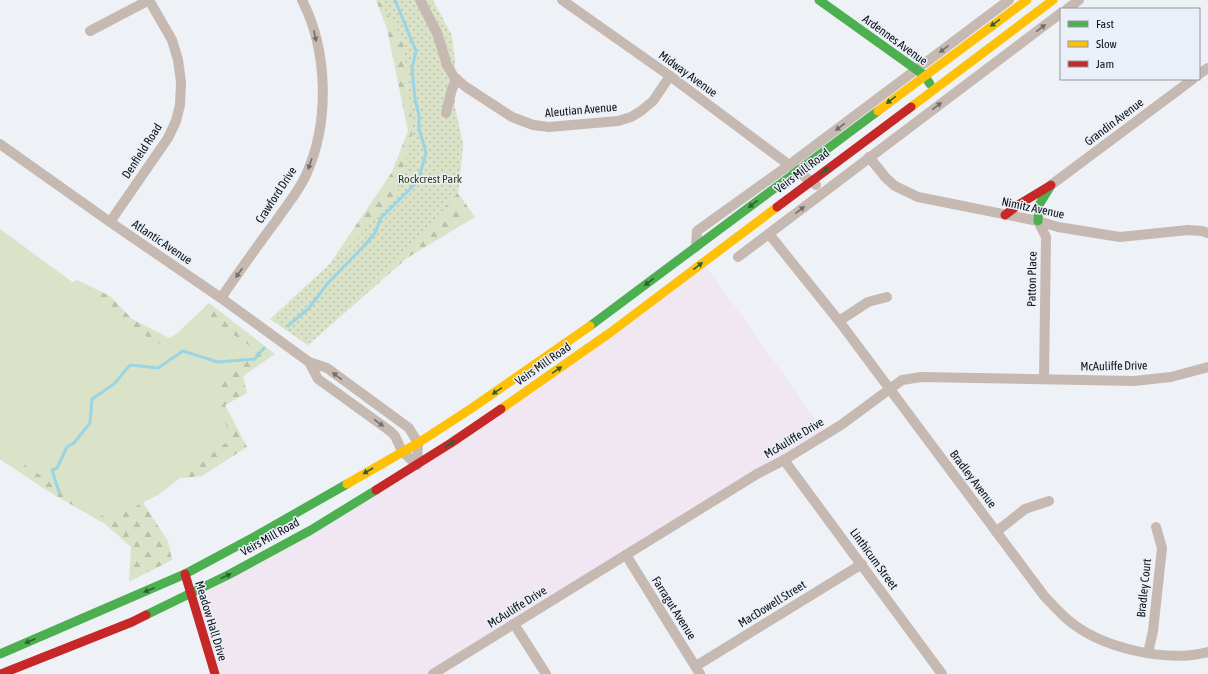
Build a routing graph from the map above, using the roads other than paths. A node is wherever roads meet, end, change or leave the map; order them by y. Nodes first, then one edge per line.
1 (149, 0) edge
2 (302, 0) edge
3 (420, 0) edge
4 (562, 0) edge
5 (819, 0) edge
6 (1009, 0) edge
7 (1027, 0) edge
8 (1052, 0) edge
9 (1079, 0) edge
10 (1068, 8) edge
11 (1060, 14) edge
12 (90, 31) dead end
13 (921, 72) junction
14 (670, 76) junction
15 (457, 80) junction
16 (1192, 80) edge
17 (934, 88) junction
18 (446, 113) dead end
19 (0, 144) edge
20 (869, 157) junction
21 (794, 168) junction
22 (811, 181) junction
23 (1051, 186) junction
24 (823, 192) junction
25 (1005, 215) junction
26 (1038, 221) junction
27 (110, 222) junction
28 (1208, 233) edge
29 (769, 234) junction
30 (696, 246) joint
31 (738, 257) dead end
32 (887, 297) dead end
33 (221, 298) junction
34 (602, 318) junction
35 (839, 321) junction
36 (611, 332) junction
37 (308, 362) junction
38 (1208, 367) edge
39 (1044, 379) junction
40 (889, 388) junction
41 (363, 395) junction
42 (349, 401) junction
43 (418, 443) junction
44 (402, 452) junction
45 (784, 460) junction
46 (417, 465) junction
47 (1049, 501) dead end
48 (1156, 527) dead end
49 (996, 532) junction
50 (626, 555) junction
51 (862, 564) junction
52 (185, 574) junction
53 (191, 593) junction
54 (514, 624) junction
55 (1208, 652) edge
56 (1148, 653) junction
57 (0, 654) edge
58 (698, 670) edge
59 (2, 674) edge
60 (215, 674) edge
61 (433, 674) edge
62 (546, 674) edge
63 (942, 674) edge

1 - 12 street
1 - 27 street, Denfield Road
2 -> 33 street, Crawford Drive
3 - 15 street, Aleutian Avenue
4 - 14 street, Midway Avenue
5 - 13 main road, Ardennes Avenue
6 -> 13 street, Veirs Mill Road
7 -> 13 main road, Veirs Mill Road
8 - 17 main road, Veirs Mill Road
9 - 10 street
20 -> 11 street
13 - 17 main road, Ardennes Avenue
13 -> 21 street, Veirs Mill Road
14 - 15 street, Aleutian Avenue
14 - 21 street, Midway Avenue
15 - 18 street
16 - 23 street, Grandin Avenue
22 -> 17 main road, Veirs Mill Road
19 - 27 street, Atlantic Avenue
20 - 24 street
20 - 25 street, Nimitz Avenue
21 - 22 street
21 -> 30 street, Veirs Mill Road
22 - 24 street
36 -> 22 main road, Veirs Mill Road
23 - 25 main road
23 - 26 main road
29 -> 24 street
25 - 26 street, Nimitz Avenue
26 - 28 street, Nimitz Avenue
26 - 39 street, Patton Place
27 - 33 street, Atlantic Avenue
29 - 31 street
29 - 35 street, Bradley Avenue
30 -> 34 main road, Veirs Mill Road
32 - 35 street
33 - 37 street, Atlantic Avenue
34 - 36 main road
34 -> 43 main road, Veirs Mill Road
35 - 40 street, Bradley Avenue
46 -> 36 main road, Veirs Mill Road
41 -> 37 street, Atlantic Avenue
37 - 42 street, Atlantic Avenue
38 - 39 street, McAuliffe Drive
39 - 40 street, McAuliffe Drive
40 - 45 street, McAuliffe Drive
40 - 49 street, Bradley Avenue
41 - 42 street
41 - 43 street, Atlantic Avenue
42 -> 44 street, Atlantic Avenue
43 - 44 main road, Veirs Mill Road
43 - 46 street
44 - 46 street, Atlantic Avenue
44 -> 52 main road, Veirs Mill Road
45 - 50 street, McAuliffe Drive
45 - 51 street, Linthicum Street
53 -> 46 main road, Veirs Mill Road
47 - 49 street
48 - 56 street, Bradley Court
49 - 56 street, Bradley Avenue
50 - 54 street, McAuliffe Drive
50 - 58 street, Farragut Avenue
51 - 58 street, MacDowell Street
51 - 63 street, Linthicum Street
52 - 53 main road, Meadow Hall Drive
52 -> 57 main road, Veirs Mill Road
53 - 59 main road, Veirs Mill Road
53 - 60 main road, Meadow Hall Drive
54 - 61 street, McAuliffe Drive
54 - 62 street
55 - 56 street, Bradley Avenue

